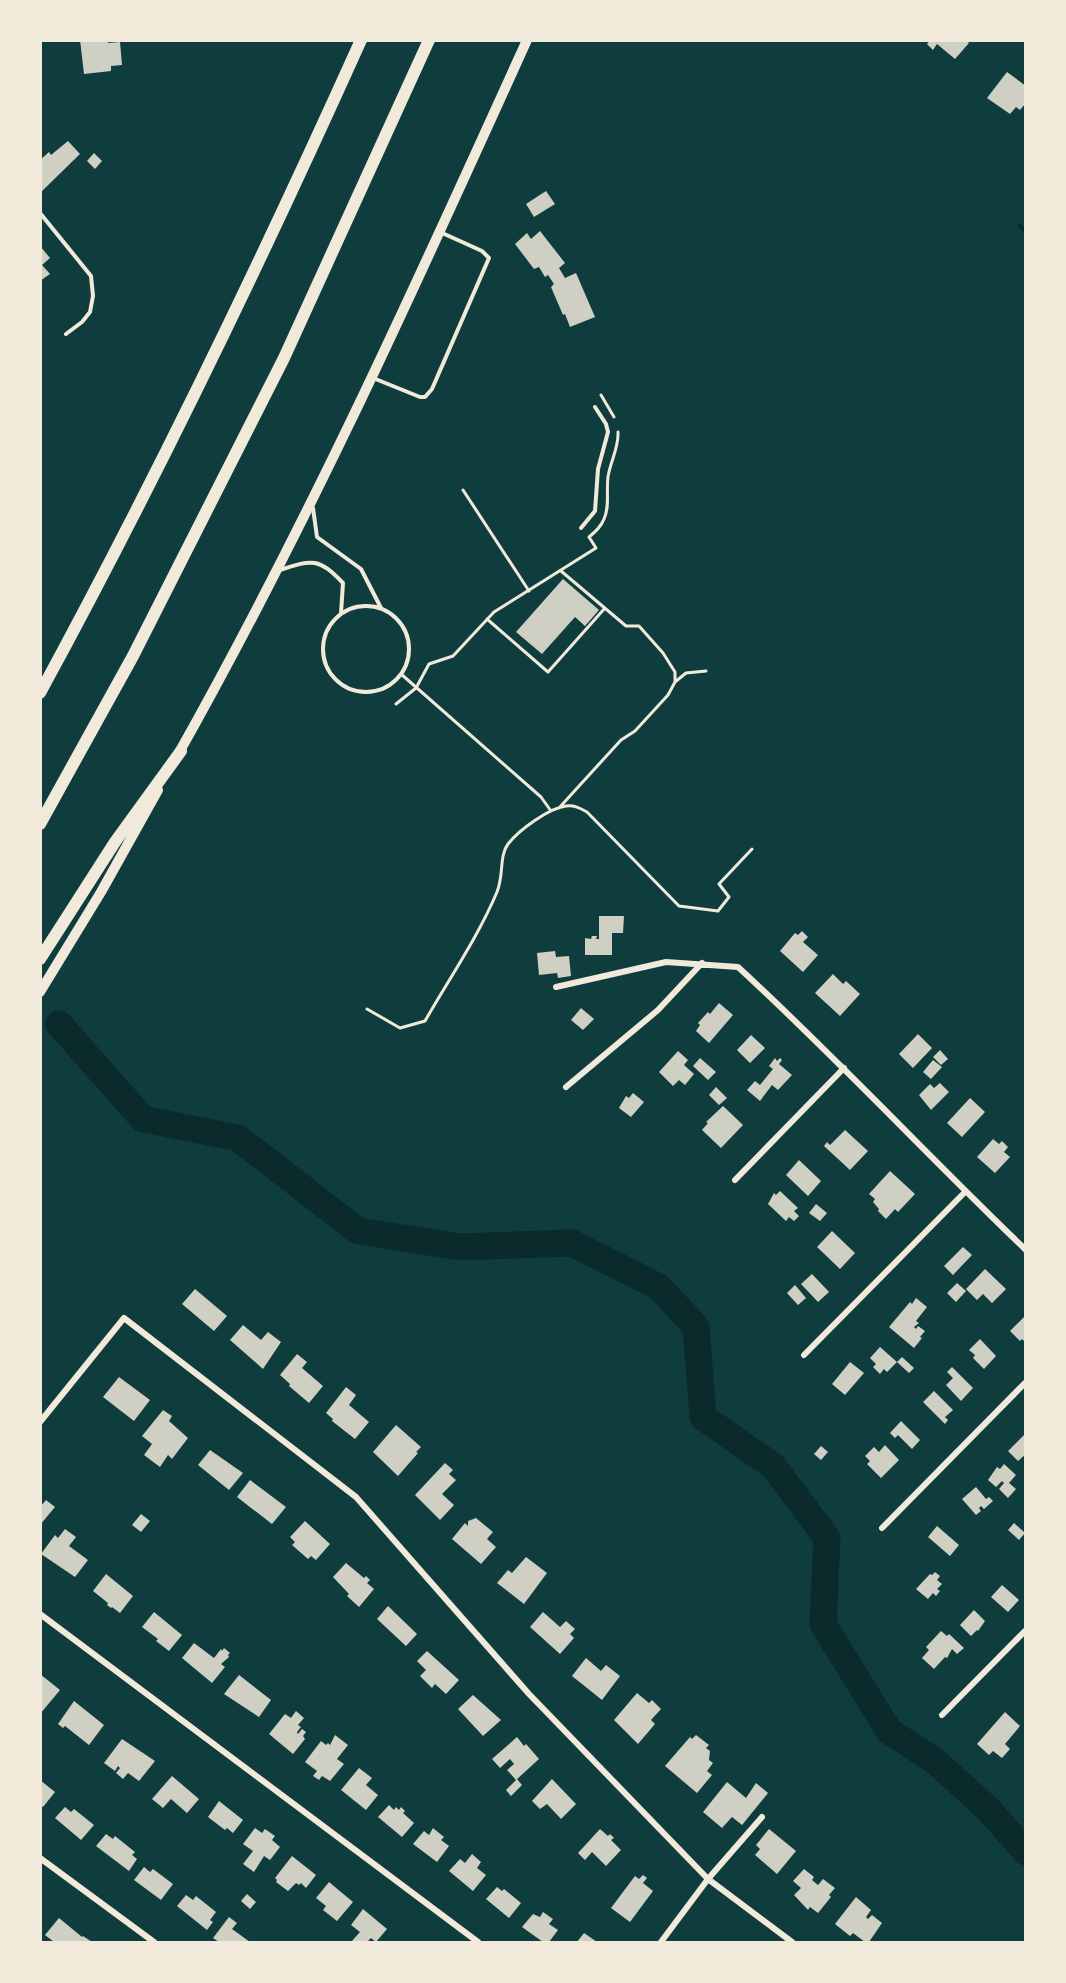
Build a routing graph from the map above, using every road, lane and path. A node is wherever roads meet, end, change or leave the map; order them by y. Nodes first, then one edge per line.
1 (361, 40) edge
2 (429, 40) edge
3 (526, 40) edge
4 (40, 213) edge
5 (440, 232) junction
6 (66, 334) dead end
7 (372, 378) junction
8 (601, 395) dead end
9 (595, 407) dead end
10 (616, 422) dead end
11 (618, 431) dead end
12 (463, 490) dead end
13 (312, 502) junction
14 (581, 528) dead end
15 (277, 571) junction
16 (561, 571) junction
17 (529, 591) junction
18 (382, 608) junction
19 (605, 608) junction
20 (341, 613) junction
21 (487, 619) junction
22 (706, 671) dead end
23 (401, 674) junction
24 (675, 682) junction
25 (416, 688) junction
26 (40, 693) edge
27 (396, 704) dead end
28 (180, 751) junction
29 (558, 809) junction
30 (551, 812) junction
31 (40, 824) edge
32 (752, 849) dead end
33 (40, 959) edge
34 (702, 963) junction
35 (556, 987) dead end
36 (40, 992) edge
37 (367, 1009) dead end
38 (844, 1068) junction
39 (566, 1087) dead end
40 (735, 1180) dead end
41 (965, 1192) junction
42 (1026, 1250) edge
43 (804, 1355) dead end
44 (1026, 1382) edge
45 (40, 1422) edge
46 (882, 1528) dead end
47 (40, 1614) edge
48 (1026, 1630) edge
49 (942, 1715) dead end
50 (762, 1817) dead end
51 (40, 1858) edge
52 (708, 1880) junction
53 (154, 1942) edge
54 (478, 1942) edge
55 (661, 1942) edge
56 (792, 1942) edge

1 - 26 highway
2 - 31 highway
3 - 5 main road
4 - 6 lane
5 - 7 main road
5 - 7 lane
7 - 13 main road
8 - 10 path
9 - 14 lane
11 - 16 path
12 - 17 path
13 - 15 main road
13 - 18 lane
15 - 20 lane
15 - 28 main road
16 - 17 path
16 - 19 path
17 - 21 path
18 - 20 lane
18 - 23 lane
19 - 21 path
19 - 24 path
20 - 23 lane
21 - 25 path
22 - 24 path
23 - 25 path
24 - 29 path
25 - 27 path
25 - 30 path
28 - 33 highway
28 - 36 main road
29 - 30 path
29 - 32 path
30 - 37 path
34 - 35 street
34 - 38 street
34 - 39 street
38 - 40 street
38 - 41 street
41 - 42 street
41 - 43 street
44 - 46 street
45 - 52 street
47 - 54 street
48 - 49 street
50 - 52 street
51 - 53 street
52 - 55 street
52 - 56 street

